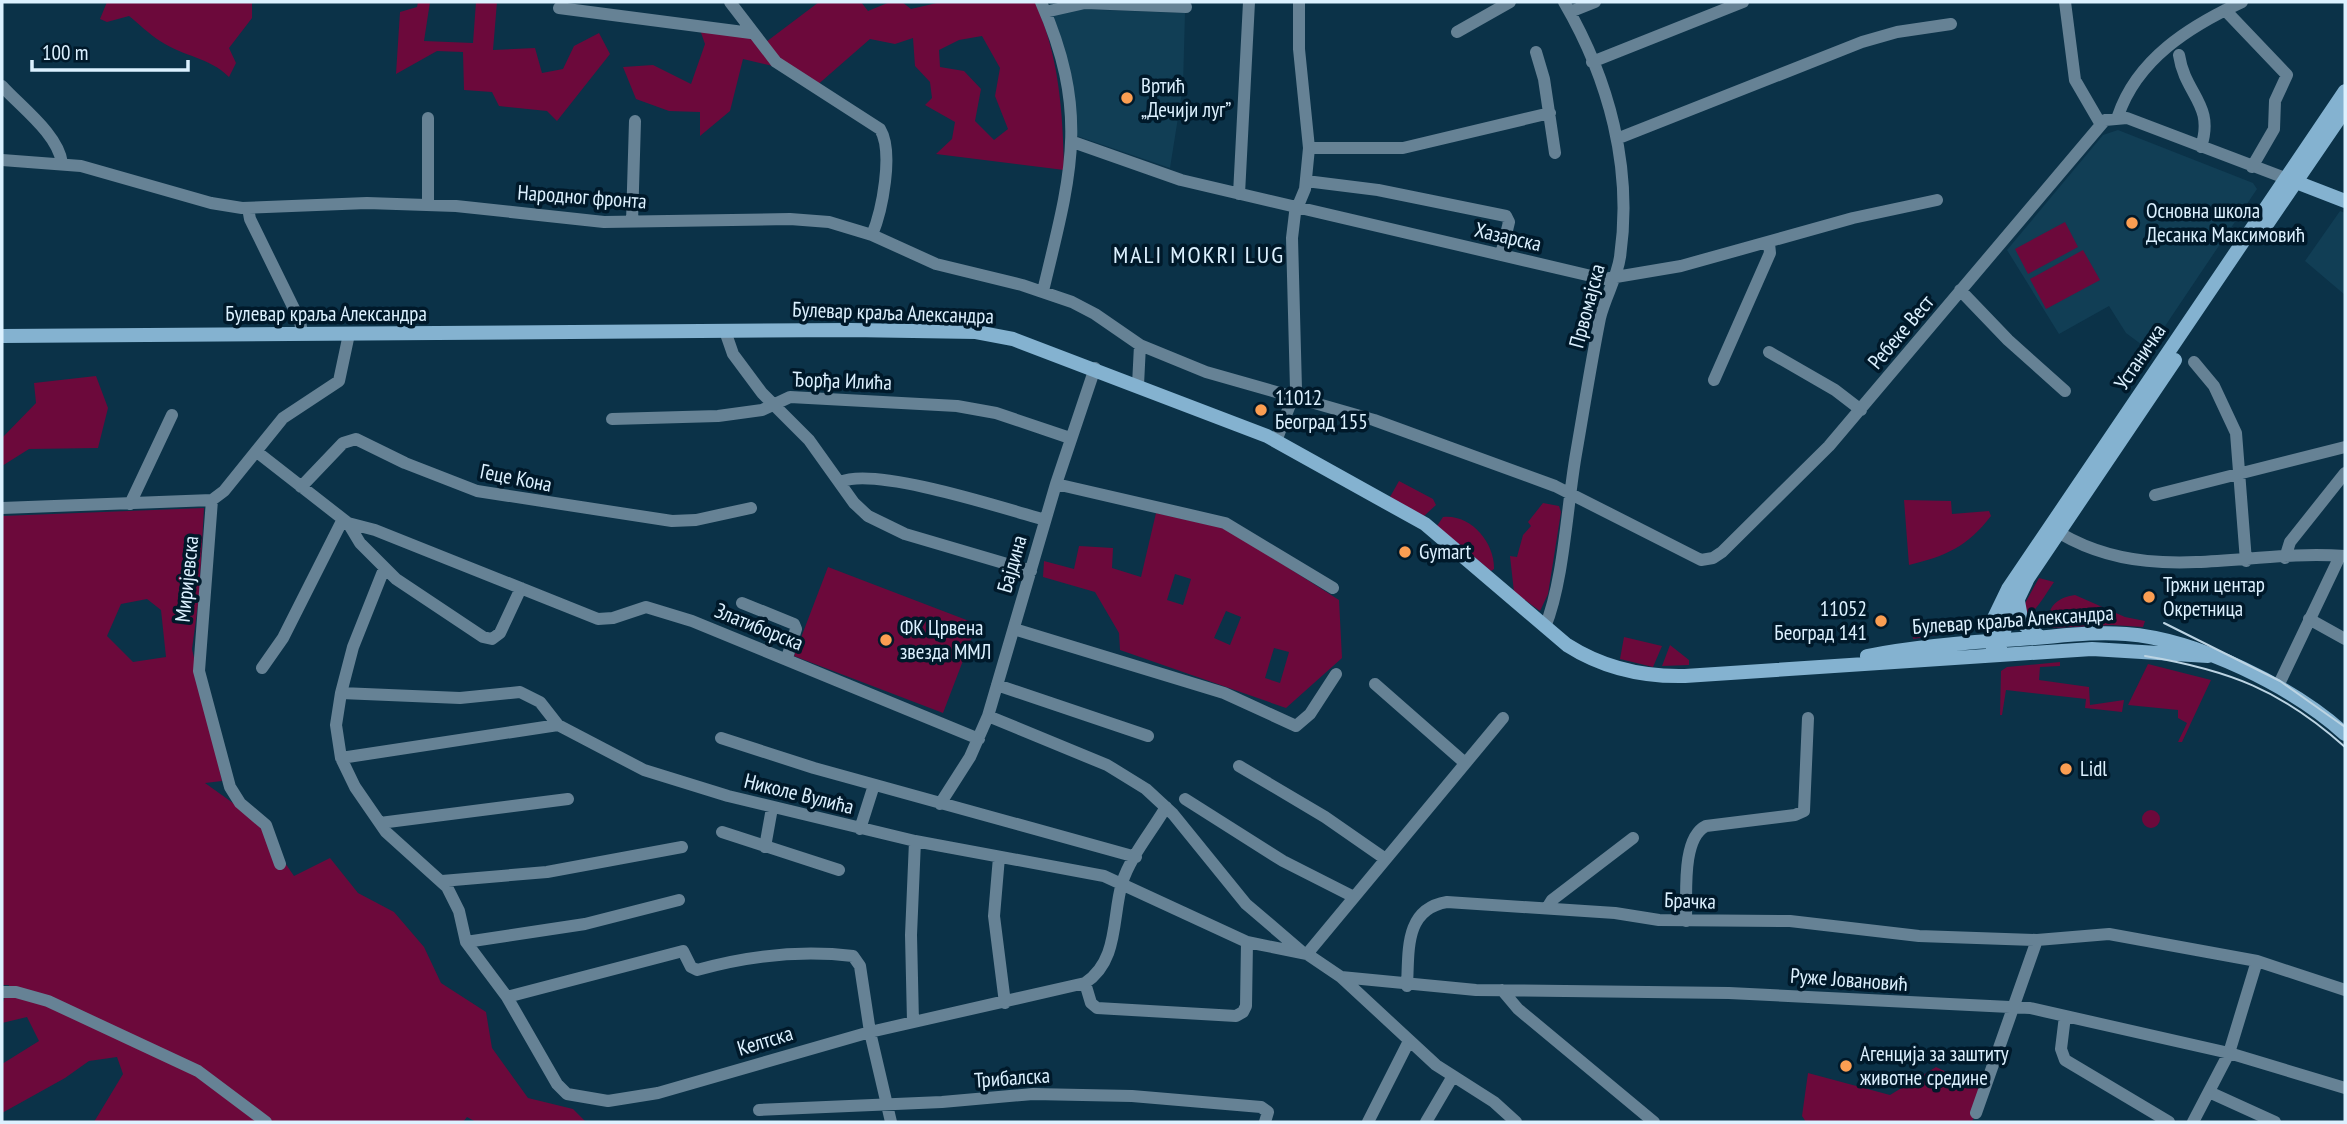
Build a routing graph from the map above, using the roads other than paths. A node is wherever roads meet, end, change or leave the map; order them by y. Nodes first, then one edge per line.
1 (730, 2) edge
2 (1249, 2) edge
3 (1299, 2) edge
4 (1510, 2) edge
5 (1595, 2) edge
6 (1743, 2) edge
7 (2065, 2) edge
8 (2242, 2) edge
9 (1043, 7) edge
10 (1186, 7) dead end
11 (1567, 7) edge
12 (559, 8) dead end
13 (2225, 10) junction
14 (1951, 24) dead end
15 (1457, 32) dead end
16 (751, 33) junction
17 (1536, 52) dead end
18 (2179, 55) dead end
19 (1592, 62) junction
20 (2, 86) edge
21 (2345, 91) edge
22 (2345, 110) edge
23 (1550, 113) junction
24 (2118, 117) junction
25 (428, 118) dead end
26 (635, 121) dead end
27 (2100, 123) junction
28 (1619, 138) junction
29 (1073, 142) junction
30 (2201, 147) junction
31 (1310, 148) junction
32 (1555, 153) dead end
33 (2, 160) edge
34 (62, 163) junction
35 (2252, 167) junction
36 (1306, 181) junction
37 (2291, 181) junction
38 (1239, 194) junction
39 (1937, 200) dead end
40 (2345, 201) edge
41 (428, 205) junction
42 (1297, 206) junction
43 (248, 208) junction
44 (632, 222) junction
45 (872, 235) junction
46 (1769, 243) junction
47 (1501, 255) junction
48 (1614, 278) junction
49 (1960, 290) junction
50 (1043, 291) junction
51 (725, 331) junction
52 (302, 334) junction
53 (349, 334) junction
54 (2, 336) edge
55 (1140, 345) junction
56 (1769, 352) dead end
57 (2194, 362) dead end
58 (1095, 368) junction
59 (1714, 380) dead end
60 (1138, 385) junction
61 (2065, 391) dead end
62 (1294, 397) junction
63 (772, 404) junction
64 (1861, 410) junction
65 (172, 415) dead end
66 (612, 419) dead end
67 (1070, 438) junction
68 (1276, 441) junction
69 (2345, 447) edge
70 (257, 452) junction
71 (2345, 473) edge
72 (2241, 475) junction
73 (841, 482) junction
74 (1056, 484) junction
75 (301, 486) junction
76 (1568, 492) junction
77 (2155, 495) dead end
78 (212, 500) junction
79 (130, 504) junction
80 (2, 508) edge
81 (751, 508) dead end
82 (1045, 520) junction
83 (345, 521) junction
84 (2054, 530) junction
85 (2343, 556) edge
86 (2285, 558) junction
87 (1701, 560) joint
88 (2246, 561) junction
89 (384, 569) junction
90 (1031, 570) junction
91 (1333, 588) dead end
92 (521, 589) junction
93 (2018, 596) junction
94 (742, 603) dead end
95 (2309, 619) junction
96 (1993, 620) junction
97 (1545, 627) junction
98 (1014, 629) junction
99 (2041, 637) junction
100 (2345, 639) edge
101 (1962, 642) junction
102 (1996, 647) junction
103 (2208, 656) junction
104 (787, 658) junction
105 (1818, 666) junction
106 (262, 668) dead end
107 (1336, 674) dead end
108 (1375, 684) dead end
109 (997, 685) junction
110 (2278, 686) junction
111 (341, 693) junction
112 (988, 716) junction
113 (1503, 718) dead end
114 (1808, 718) dead end
115 (558, 725) junction
116 (2345, 734) edge
117 (1148, 736) dead end
118 (721, 738) dead end
119 (979, 739) junction
120 (341, 758) junction
121 (1465, 763) junction
122 (1239, 766) dead end
123 (874, 785) junction
124 (568, 799) dead end
125 (1185, 799) dead end
126 (940, 804) junction
127 (1166, 807) junction
128 (772, 808) junction
129 (380, 823) junction
130 (860, 829) junction
131 (722, 832) dead end
132 (1633, 838) dead end
133 (915, 841) junction
134 (682, 847) dead end
135 (765, 847) junction
136 (999, 857) junction
137 (1136, 857) junction
138 (1384, 858) junction
139 (280, 864) dead end
140 (839, 870) dead end
141 (442, 881) junction
142 (1122, 882) junction
143 (1354, 897) junction
144 (679, 900) dead end
145 (1547, 908) junction
146 (1686, 921) junction
147 (2037, 940) junction
148 (466, 942) junction
149 (1247, 942) junction
150 (1304, 953) junction
151 (2257, 961) junction
152 (1340, 977) junction
153 (1086, 983) junction
154 (1406, 986) junction
155 (1502, 990) junction
156 (2345, 990) edge
157 (2, 992) edge
158 (507, 997) junction
159 (1005, 1003) junction
160 (2013, 1008) junction
161 (2065, 1016) junction
162 (913, 1022) junction
163 (870, 1032) junction
164 (1409, 1041) junction
165 (2229, 1053) junction
166 (1453, 1076) junction
167 (2345, 1088) edge
168 (2209, 1092) junction
169 (887, 1105) junction
170 (760, 1110) dead end
171 (1976, 1113) dead end
172 (1266, 1116) edge
173 (267, 1122) edge
174 (891, 1122) edge
175 (1368, 1122) edge
176 (1426, 1122) edge
177 (1516, 1122) edge
178 (1654, 1122) edge
179 (2169, 1122) edge
180 (2193, 1122) edge
181 (2275, 1122) edge

1 - 16 street
2 - 38 street
3 - 31 street
4 - 15 street
5 - 11 street
6 - 19 street
7 - 27 street
8 - 13 street
9 - 10 street
9 - 29 street
11 - 19 street, Првомајска
12 - 16 street
13 - 24 street
13 - 35 street
14 - 28 street
16 - 45 street
17 - 23 street
18 - 30 street
19 - 28 street, Првомајска
20 - 34 street
21 - 37 main road, Устаничка
22 - 37 main road, Устаничка
23 - 31 street
23 - 32 street
24 - 27 street
24 - 30 street
25 - 41 street
26 - 44 street
27 - 49 street, Ребеке Вест
28 - 48 street, Првомајска
29 - 38 street, Хазарска
29 - 50 street
30 - 35 street
31 - 36 street
33 - 34 street, Народног фронта
34 - 43 street, Народног фронта
35 - 37 street
36 - 42 street
36 - 47 street
37 - 40 main road
37 - 84 main road, Устаничка
38 - 42 street, Хазарска
39 - 46 street, Хазарска
41 - 43 street, Народног фронта
41 - 44 street, Народног фронта
42 - 47 street, Хазарска
42 - 62 street
43 - 52 street
44 - 45 street, Народног фронта
45 - 50 street, Народног фронта
46 - 48 street, Хазарска
46 - 59 street
47 - 48 street, Хазарска
48 - 76 street, Првомајска
49 - 61 street
49 - 64 street, Ребеке Вест
50 - 55 street, Народног фронта
51 - 53 main road, Булевар краља Александра
51 - 58 main road, Булевар краља Александра
51 - 63 street
52 - 53 main road, Булевар краља Александра
52 - 54 main road, Булевар краља Александра
53 - 70 street
55 - 60 street
55 - 62 street, Народног фронта
56 - 64 street
57 - 72 street
58 - 60 main road, Булевар краља Александра
58 - 67 street, Бајдина
60 - 68 main road, Булевар краља Александра
62 - 68 street
62 - 76 street, Народног фронта
63 - 66 street, Ђорђа Илића
63 - 67 street, Ђорђа Илића
63 - 73 street
64 - 87 street, Ребеке Вест
65 - 79 street
67 - 74 street, Бајдина
68 - 97 main road, Булевар краља Александра
69 - 72 street
70 - 75 street, Златиборска
70 - 78 street
71 - 86 street
72 - 77 street
72 - 88 street
73 - 82 street
73 - 90 street
74 - 82 street, Бајдина
74 - 91 street
75 - 81 street, Геце Кона
75 - 83 street, Златиборска
76 - 87 street, Народног фронта
76 - 97 street, Првомајска
78 - 79 street
78 - 139 street, Миријевска
79 - 80 street
82 - 90 street, Бајдина
83 - 89 street, Златиборска
83 - 92 street, Златиборска
83 - 106 street
84 - 88 street
84 - 93 main road, Устаничка
84 - 96 main road, Устаничка
85 - 86 street
85 - 95 street
86 - 88 street
89 - 92 street, Златиборска
89 - 111 street
90 - 98 street, Бајдина
92 - 104 street, Златиборска
93 - 99 main road
93 - 102 main road, Устаничка
94 - 104 street
95 - 100 street
95 - 110 street
96 - 101 main road
96 - 102 main road, Устаничка
97 - 105 main road, Булевар краља Александра
98 - 107 street
98 - 109 street, Бајдина
99 - 102 main road, Булевар краља Александра
99 - 103 main road, Булевар краља Александра
101 - 102 main road, Булевар краља Александра
101 - 105 main road, Булевар краља Александра
102 - 103 main road, Булевар краља Александра
102 - 105 main road, Булевар краља Александра
103 - 110 main road, Булевар краља Александра
104 - 119 street, Златиборска
108 - 121 street
109 - 112 street, Бајдина
109 - 117 street
110 - 116 main road, Булевар краља Александра
111 - 115 street
111 - 120 street
112 - 119 street, Бајдина
112 - 127 street
113 - 121 street
114 - 146 street
115 - 120 street
115 - 128 street, Николе Вулића
118 - 123 street
119 - 126 street, Бајдина
120 - 129 street
121 - 138 street
122 - 138 street
123 - 126 street
123 - 130 street
124 - 129 street
125 - 143 street
126 - 137 street
127 - 137 street
127 - 150 street
128 - 130 street, Николе Вулића
128 - 135 street
129 - 141 street
130 - 133 street, Николе Вулића
131 - 135 street
132 - 145 street
133 - 136 street, Николе Вулића
133 - 162 street
134 - 141 street
135 - 140 street
136 - 142 street, Николе Вулића
136 - 159 street
137 - 142 street
138 - 143 street
141 - 148 street
142 - 149 street, Николе Вулића
142 - 153 street
143 - 150 street
144 - 148 street
145 - 146 street, Брачка
145 - 154 street, Брачка
146 - 147 street, Брачка
147 - 151 street, Брачка
147 - 160 street
148 - 158 street, Келтска
149 - 150 street
149 - 153 street
150 - 152 street
151 - 156 street, Брачка
151 - 165 street
152 - 154 street, Руже Јовановић
152 - 164 street
153 - 159 street, Келтска
154 - 155 street, Руже Јовановић
155 - 160 street, Руже Јовановић
155 - 178 street
157 - 173 street
158 - 163 street, Келтска
158 - 163 street
159 - 162 street, Келтска
160 - 161 street, Руже Јовановић
160 - 171 street
161 - 165 street, Руже Јовановић
161 - 179 street
162 - 163 street, Келтска
163 - 169 street
164 - 166 street
164 - 175 street
165 - 167 street, Руже Јовановић
165 - 168 street
166 - 176 street
166 - 177 street
168 - 180 street
168 - 181 street
169 - 170 street, Трибалска
169 - 172 street, Трибалска
169 - 174 street

